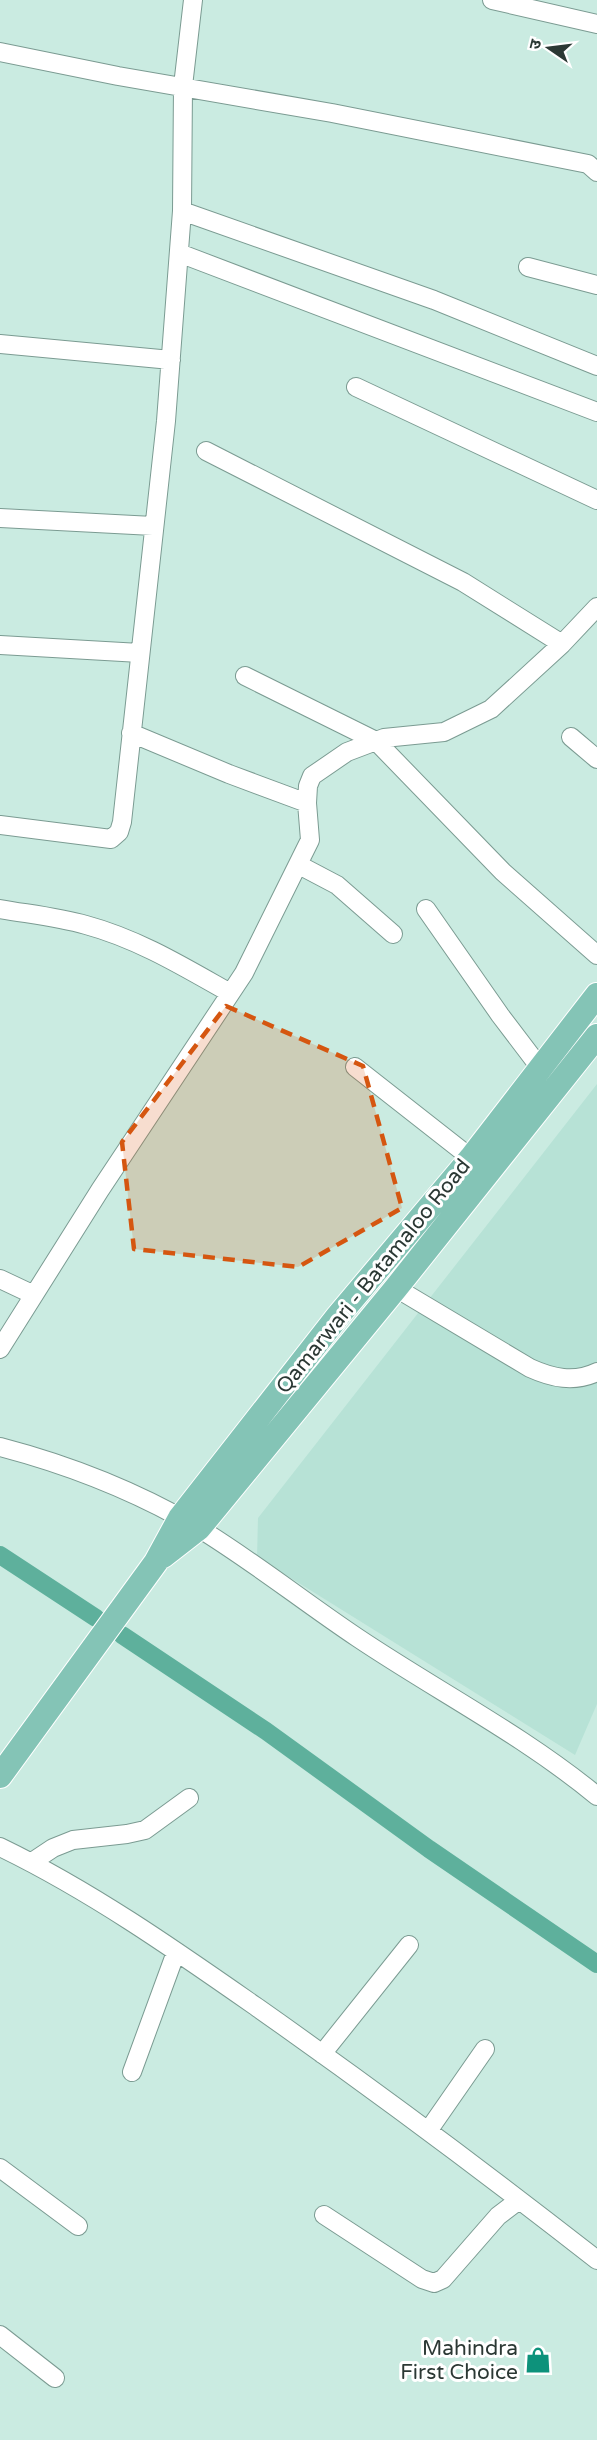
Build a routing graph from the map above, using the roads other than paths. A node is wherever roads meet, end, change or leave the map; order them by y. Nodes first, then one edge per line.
1 (192, 0) edge
2 (492, 0) edge
3 (597, 24) edge
4 (0, 52) edge
5 (183, 86) junction
6 (597, 172) edge
7 (182, 211) junction
8 (179, 253) junction
9 (528, 267) dead end
10 (597, 285) edge
11 (0, 344) edge
12 (171, 360) junction
13 (597, 366) edge
14 (356, 387) dead end
15 (597, 412) edge
16 (206, 452) dead end
17 (597, 500) edge
18 (0, 518) edge
19 (153, 526) junction
20 (597, 607) edge
21 (562, 644) junction
22 (0, 645) edge
23 (140, 653) junction
24 (245, 676) dead end
25 (131, 733) junction
26 (571, 737) dead end
27 (376, 741) junction
28 (597, 759) edge
29 (307, 803) junction
30 (0, 825) edge
31 (299, 865) junction
32 (0, 909) edge
33 (426, 909) dead end
34 (393, 934) dead end
35 (597, 955) edge
36 (230, 993) junction
37 (597, 995) edge
38 (597, 1036) edge
39 (355, 1067) dead end
40 (541, 1069) junction
41 (471, 1158) junction
42 (0, 1279) edge
43 (396, 1288) junction
44 (34, 1295) junction
45 (0, 1348) edge
46 (597, 1372) edge
47 (0, 1447) edge
48 (189, 1523) junction
49 (0, 1776) edge
50 (597, 1796) edge
51 (189, 1798) dead end
52 (0, 1847) edge
53 (32, 1862) junction
54 (409, 1945) dead end
55 (176, 1952) junction
56 (485, 2049) dead end
57 (322, 2054) junction
58 (132, 2072) dead end
59 (428, 2131) junction
60 (0, 2168) edge
61 (519, 2200) junction
62 (324, 2215) dead end
63 (78, 2226) dead end
64 (597, 2260) edge
65 (0, 2336) edge
66 (55, 2378) dead end

1 - 5 street
2 - 3 street
4 - 5 street
5 - 6 street
5 - 7 street
7 - 8 street
7 - 13 street
8 - 12 street
8 - 15 street
9 - 10 street
11 - 12 street
12 - 19 street
14 - 17 street
16 - 21 street
18 - 19 street
19 - 23 street
20 - 21 street
21 - 27 street
22 - 23 street
23 - 25 street
24 - 27 street
25 - 29 street
25 - 30 street
26 - 28 street
27 - 29 street
27 - 35 street
29 - 31 street
31 - 34 street
31 - 36 street
32 - 36 street
33 - 40 street
36 - 44 street
37 - 40 main road, Qamarwari - Batamaloo Road
38 - 43 main road, Qamarwari - Batamaloo Road
39 - 41 street
40 - 41 main road, Qamarwari - Batamaloo Road
41 - 48 main road, Qamarwari - Batamaloo Road
42 - 44 street
43 - 46 street
43 - 48 main road, Qamarwari - Batamaloo Road
44 - 45 street
47 - 48 street
48 - 49 main road, Qamarwari - Batamaloo Road
48 - 50 street
51 - 53 street
52 - 53 street
53 - 55 street
54 - 57 street
55 - 57 street
55 - 58 street
56 - 59 street
57 - 59 street
59 - 61 street
60 - 63 street
61 - 62 street
61 - 64 street
65 - 66 street

